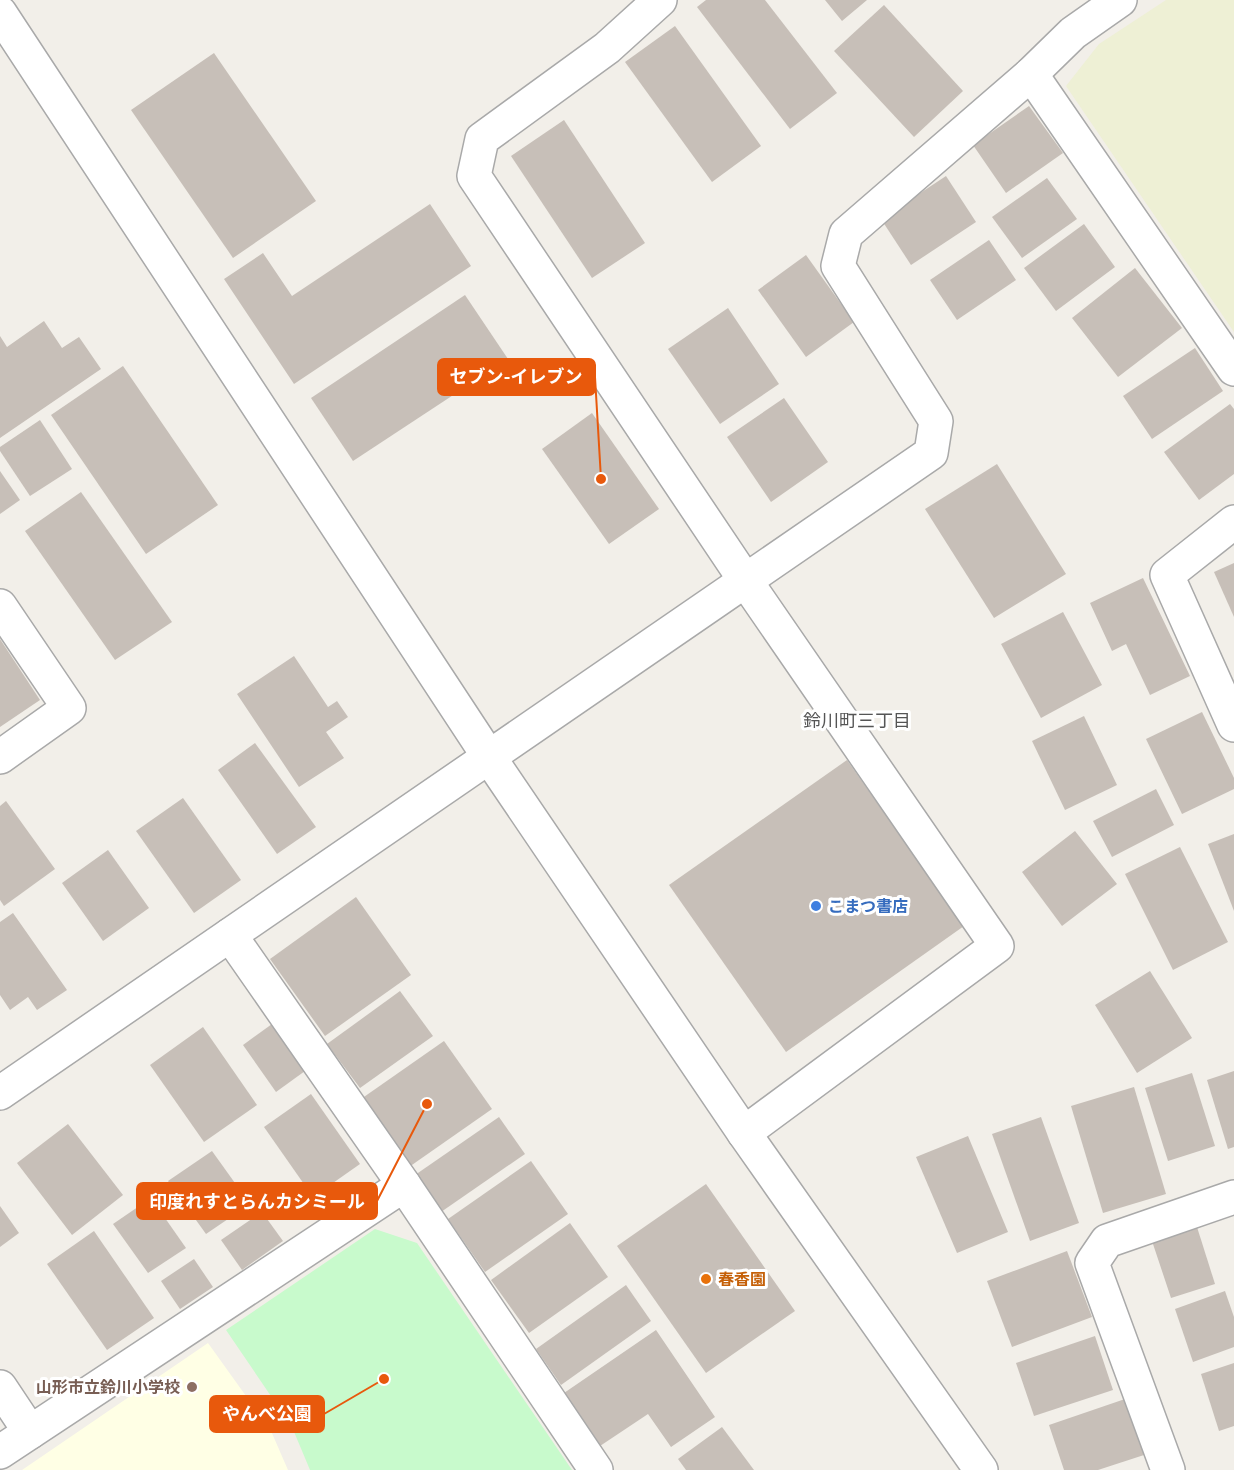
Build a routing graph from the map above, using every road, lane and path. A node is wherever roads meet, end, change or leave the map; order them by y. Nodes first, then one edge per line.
1 (660, 0) edge
2 (1120, 0) edge
3 (0, 13) edge
4 (1031, 74) junction
5 (1234, 369) edge
6 (1234, 522) edge
7 (745, 580) junction
8 (0, 606) edge
9 (1234, 725) edge
10 (0, 757) edge
11 (489, 757) junction
12 (230, 935) junction
13 (0, 1093) edge
14 (744, 1133) junction
15 (404, 1185) junction
16 (1234, 1197) edge
17 (0, 1387) edge
18 (30, 1432) junction
19 (0, 1452) edge
20 (596, 1470) edge
21 (981, 1470) edge
22 (1168, 1470) edge

1 - 7 street
2 - 4 street
3 - 11 street
4 - 5 street
4 - 7 street
6 - 9 street
7 - 11 street
7 - 14 street
8 - 10 street
11 - 12 street
11 - 14 street
12 - 13 street
12 - 15 street
14 - 21 street
15 - 18 street
15 - 20 street
16 - 22 street
17 - 18 street
18 - 19 street

